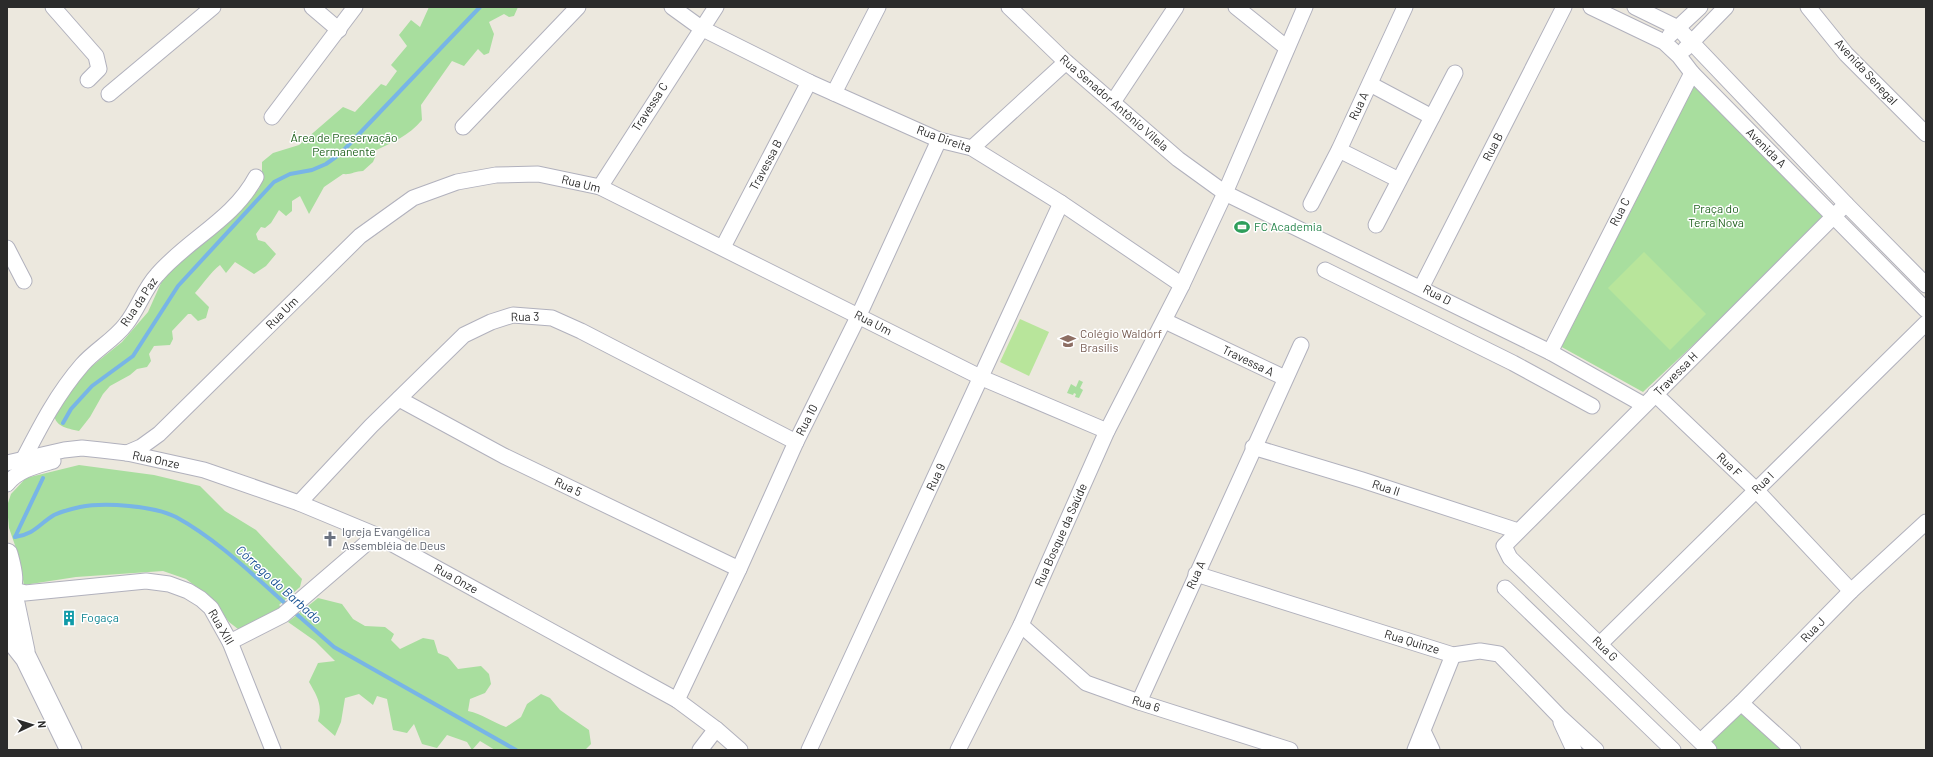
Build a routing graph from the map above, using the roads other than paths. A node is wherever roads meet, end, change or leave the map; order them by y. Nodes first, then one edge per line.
1 (53, 7) edge
2 (213, 7) edge
3 (312, 7) edge
4 (355, 7) edge
5 (578, 7) edge
6 (672, 7) edge
7 (716, 7) edge
8 (878, 7) edge
9 (1010, 7) edge
10 (1176, 7) edge
11 (1236, 7) edge
12 (1305, 7) edge
13 (1405, 7) edge
14 (1564, 7) edge
15 (1592, 7) edge
16 (1635, 7) edge
17 (1700, 7) edge
18 (1726, 7) edge
19 (1808, 7) edge
20 (701, 28) junction
21 (1678, 28) junction
22 (339, 30) junction
23 (1691, 41) junction
24 (1664, 42) junction
25 (1287, 48) junction
26 (1679, 56) junction
27 (1066, 62) junction
28 (1455, 73) dead end
29 (1692, 73) junction
30 (88, 80) dead end
31 (809, 82) junction
32 (1370, 84) junction
33 (834, 93) junction
34 (109, 94) dead end
35 (1113, 102) junction
36 (272, 117) dead end
37 (1432, 117) junction
38 (463, 127) dead end
39 (1926, 134) edge
40 (939, 140) junction
41 (972, 148) junction
42 (1339, 150) junction
43 (256, 177) dead end
44 (1399, 180) junction
45 (600, 187) junction
46 (1225, 192) junction
47 (1061, 203) junction
48 (1311, 204) dead end
49 (1846, 204) junction
50 (1834, 218) junction
51 (1376, 225) dead end
52 (723, 247) junction
53 (7, 248) edge
54 (1325, 270) dead end
55 (24, 281) dead end
56 (1182, 285) junction
57 (1926, 285) edge
58 (1421, 288) junction
59 (1926, 310) edge
60 (859, 315) junction
61 (1165, 321) junction
62 (1926, 323) edge
63 (1524, 339) junction
64 (1301, 345) dead end
65 (1550, 352) junction
66 (1513, 363) junction
67 (982, 378) junction
68 (1285, 378) junction
69 (399, 399) junction
70 (1650, 400) junction
71 (1592, 406) dead end
72 (1107, 431) junction
73 (796, 442) junction
74 (1253, 447) junction
75 (101, 450) junction
76 (127, 453) junction
77 (24, 458) junction
78 (7, 463) edge
79 (7, 484) edge
80 (1756, 490) junction
81 (299, 503) junction
82 (1926, 522) edge
83 (1518, 531) junction
84 (376, 535) junction
85 (7, 554) edge
86 (739, 569) junction
87 (1196, 574) junction
88 (1504, 588) dead end
89 (9, 591) edge
90 (1851, 591) junction
91 (1021, 625) junction
92 (7, 634) edge
93 (230, 642) junction
94 (1600, 644) junction
95 (1453, 655) junction
96 (26, 658) junction
97 (677, 700) junction
98 (1139, 702) junction
99 (1742, 703) junction
100 (1673, 715) junction
101 (1559, 716) junction
102 (716, 729) junction
103 (1423, 731) junction
104 (1656, 733) junction
105 (1705, 746) edge
106 (71, 750) edge
107 (273, 750) edge
108 (700, 750) edge
109 (740, 750) edge
110 (810, 750) edge
111 (958, 750) edge
112 (1290, 750) edge
113 (1415, 750) edge
114 (1432, 750) edge
115 (1574, 750) edge
116 (1596, 750) edge
117 (1673, 750) edge
118 (1793, 750) edge

1 - 30 street
2 - 34 street
3 - 22 street
4 - 22 street
5 - 38 street
6 - 20 street, Rua Direita
7 - 20 street, Travessa C
8 - 33 street
9 - 27 street, Rua Senador Antônio Vilela
10 - 35 street
11 - 25 street
12 - 25 street, Rua Bosque da Saúde
13 - 32 street, Rua A
14 - 58 street, Rua B
15 - 24 street, Avenida A
16 - 21 street, Avenida A
17 - 21 street
18 - 23 street
19 - 39 street, Avenida Senegal
20 - 31 street, Rua Direita
20 - 45 street, Travessa C
21 - 23 street, Avenida A
21 - 24 street
22 - 36 street
23 - 26 street
23 - 49 street, Avenida A
24 - 26 street, Avenida A
25 - 46 street, Rua Bosque da Saúde
26 - 29 street, Avenida A
27 - 35 street, Rua Senador Antônio Vilela
27 - 41 street
28 - 37 street
29 - 50 street, Avenida A
29 - 65 street, Rua C
31 - 33 street, Rua Direita
31 - 52 street, Travessa B
32 - 37 street
32 - 42 street, Rua A
33 - 40 street, Rua Direita
35 - 46 street, Rua Senador Antônio Vilela
37 - 44 street
40 - 41 street, Rua Direita
40 - 60 street, Rua 10
41 - 47 street, Rua Direita
42 - 44 street
42 - 48 street, Rua A
43 - 77 street, Rua da Paz
44 - 51 street
45 - 52 street, Rua Um
45 - 76 street, Rua Um
46 - 56 street, Rua Bosque da Saúde
46 - 58 street, Rua D
47 - 56 street, Rua Direita
47 - 67 street, Rua 9
49 - 50 street, Travessa H
49 - 57 street, Avenida A
50 - 59 street, Avenida A
50 - 70 street, Travessa H
52 - 60 street, Rua Um
53 - 55 street
54 - 66 street
56 - 61 street, Rua Bosque da Saúde
58 - 63 street, Rua D
60 - 67 street, Rua Um
60 - 73 street, Rua 10
61 - 68 street, Travessa A
61 - 72 street, Rua Bosque da Saúde
62 - 80 street, Rua I
63 - 65 street, Rua D
63 - 66 street
64 - 68 street
65 - 70 street, Rua D
66 - 71 street
67 - 72 street, Rua Um
67 - 110 street, Rua 9
68 - 74 street, Travessa A
69 - 73 street, Rua 3
69 - 81 street, Rua 3
69 - 86 street, Rua 5
70 - 80 street, Rua F
70 - 83 street, Travessa H
72 - 91 street, Rua Bosque da Saúde
73 - 86 street, Rua 10
74 - 83 street, Rua II
74 - 87 street, Rua A
75 - 76 street, Rua Onze
75 - 77 street, Rua Onze
75 - 79 street, Rua Onze
76 - 81 street, Rua Onze
77 - 78 street, Rua Onze
80 - 90 street, Rua F
80 - 94 street, Rua I
81 - 84 street, Rua Onze
82 - 90 street, Rua J
83 - 94 street, Rua G
84 - 93 street
84 - 97 street, Rua Onze
85 - 89 main road
86 - 97 street, Rua 10
87 - 95 street, Rua Quinze
87 - 98 street, Rua A
88 - 104 street
89 - 93 street, Rua XIII
89 - 96 main road
90 - 99 street, Rua J
91 - 98 street, Rua 6
91 - 111 street, Rua Bosque da Saúde
92 - 96 main road
93 - 107 street, Rua XIII
94 - 100 street, Rua G
95 - 101 street, Rua Quinze
95 - 103 street
96 - 106 main road
97 - 102 street, Rua Onze
98 - 112 street, Rua 6
99 - 105 street, Rua J
99 - 118 street
100 - 104 street
100 - 105 street, Rua G
101 - 115 street
101 - 116 street, Rua Quinze
102 - 108 street
102 - 109 street, Rua Onze
103 - 113 street
103 - 114 street
104 - 117 street

